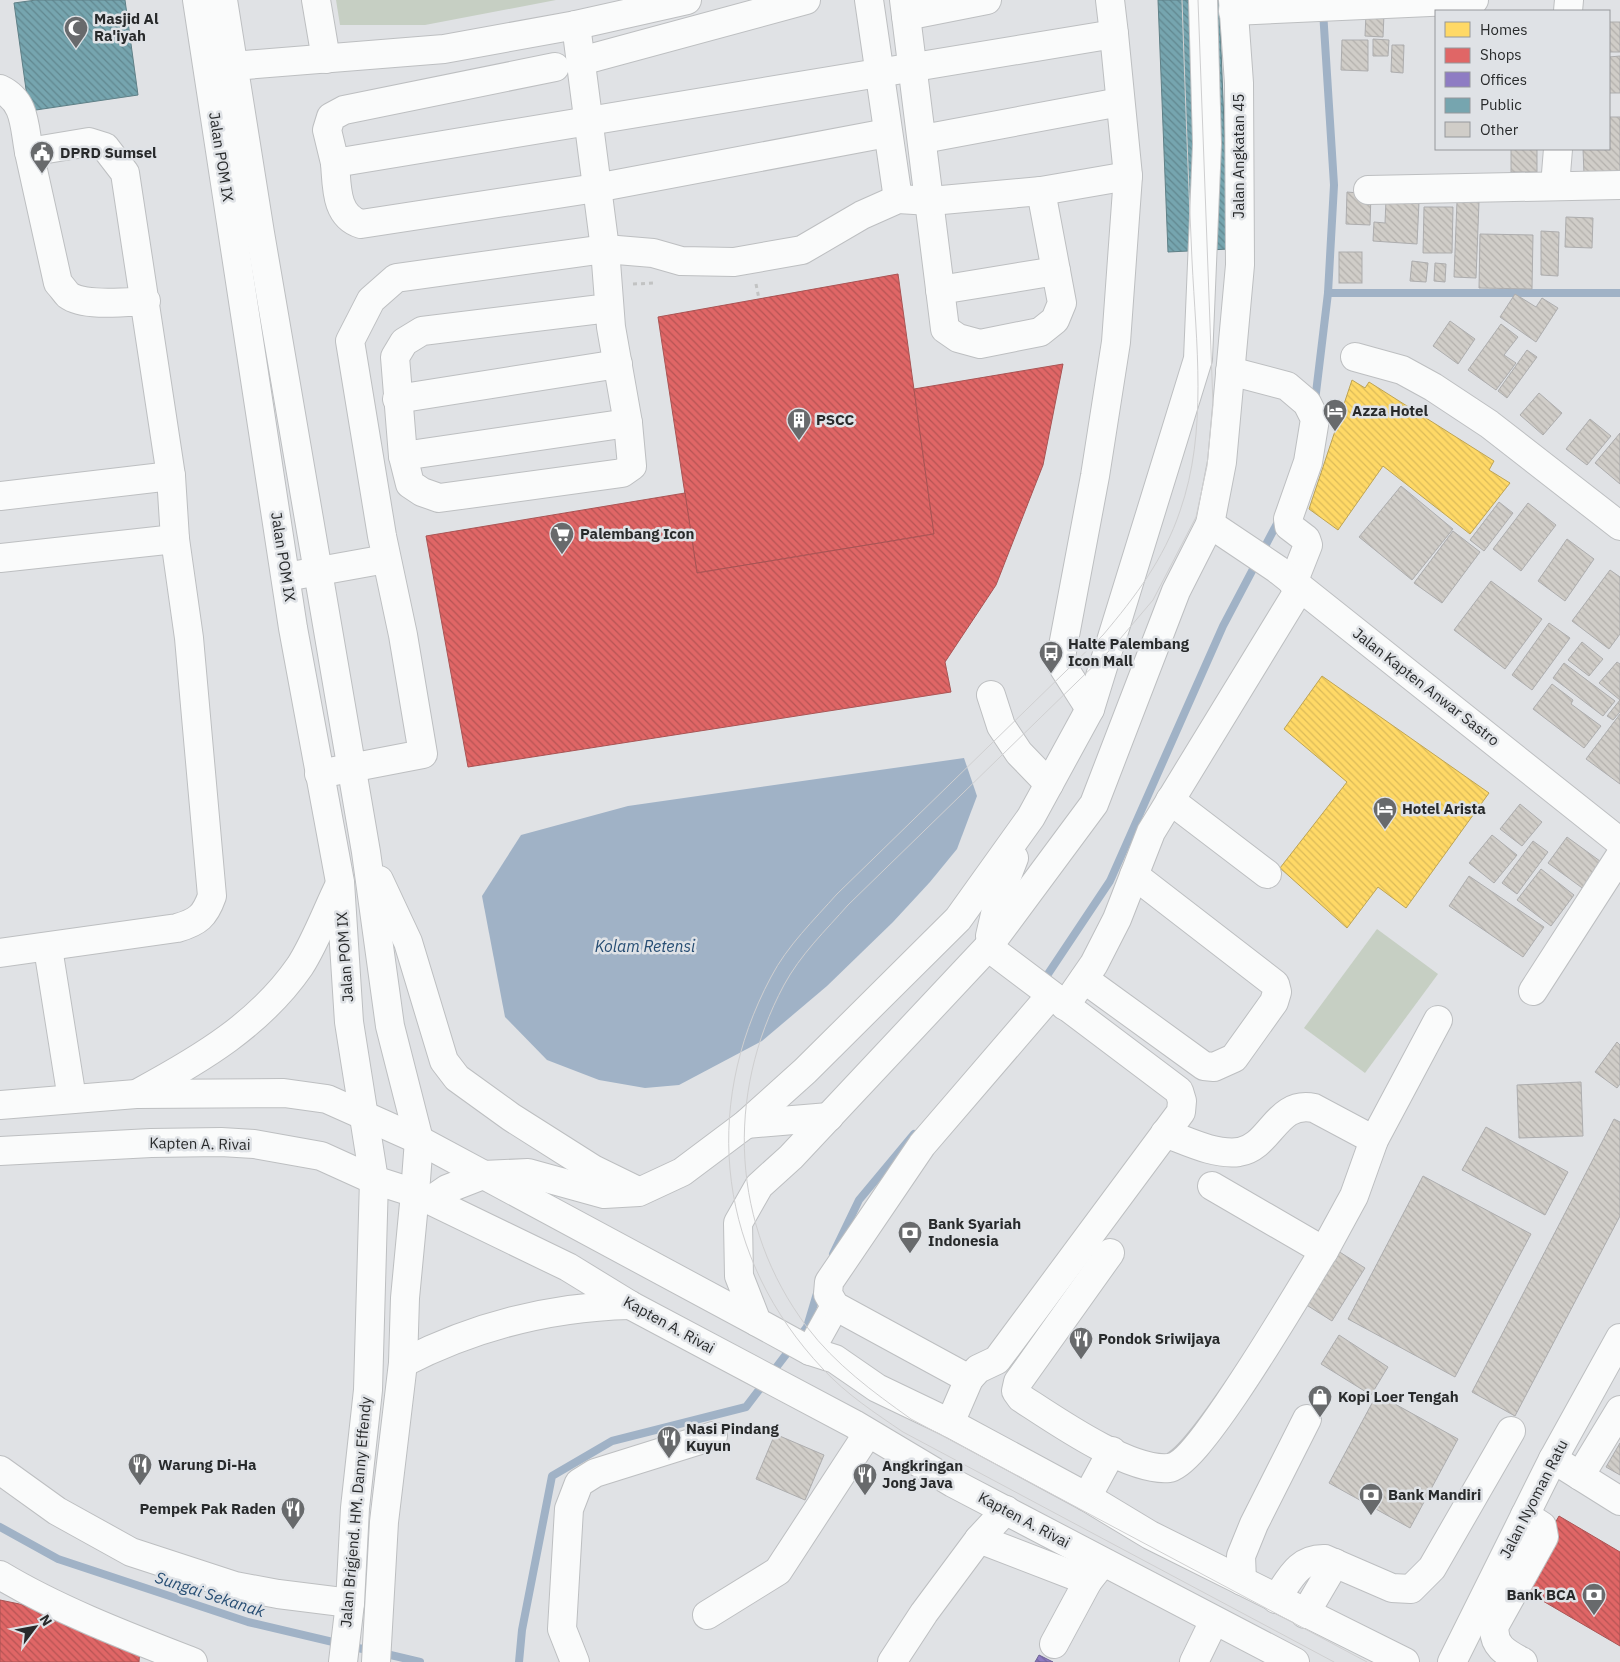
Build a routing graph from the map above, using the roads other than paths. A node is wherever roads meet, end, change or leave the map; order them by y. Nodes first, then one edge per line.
1 (197, 0) edge
2 (223, 0) edge
3 (316, 0) edge
4 (687, 0) edge
5 (806, 0) edge
6 (869, 0) edge
7 (987, 0) edge
8 (1110, 0) edge
9 (1203, 0) edge
10 (1474, 0) edge
11 (1233, 6) edge
12 (905, 8) edge
13 (578, 25) junction
14 (1114, 34) junction
15 (326, 59) junction
16 (582, 61) junction
17 (555, 67) dead end
18 (911, 67) junction
19 (221, 68) junction
20 (881, 73) junction
21 (0, 89) edge
22 (1120, 102) junction
23 (588, 121) junction
24 (888, 133) junction
25 (923, 139) junction
26 (1558, 150) edge
27 (29, 152) junction
28 (335, 163) junction
29 (1128, 176) junction
30 (1620, 185) edge
31 (1555, 186) junction
32 (596, 188) junction
33 (1368, 190) dead end
34 (1042, 191) junction
35 (898, 199) junction
36 (931, 201) junction
37 (605, 250) junction
38 (1056, 271) junction
39 (940, 290) junction
40 (146, 301) junction
41 (609, 308) junction
42 (1355, 357) dead end
43 (618, 364) junction
44 (1230, 371) junction
45 (397, 398) junction
46 (628, 423) junction
47 (404, 456) junction
48 (170, 476) junction
49 (0, 496) edge
50 (1620, 526) edge
51 (1219, 530) junction
52 (175, 539) junction
53 (0, 558) edge
54 (386, 559) junction
55 (318, 572) junction
56 (286, 577) junction
57 (1290, 580) junction
58 (991, 695) dead end
59 (1090, 709) junction
60 (351, 767) junction
61 (319, 774) junction
62 (1050, 784) junction
63 (1170, 800) junction
64 (1031, 817) junction
65 (1620, 842) edge
66 (366, 852) junction
67 (1620, 856) edge
68 (1267, 874) dead end
69 (1134, 875) junction
70 (340, 882) junction
71 (988, 947) junction
72 (48, 948) junction
73 (0, 954) edge
74 (1084, 979) junction
75 (1533, 991) dead end
76 (1054, 997) junction
77 (1438, 1020) dead end
78 (136, 1094) junction
79 (72, 1099) junction
80 (0, 1105) edge
81 (362, 1114) junction
82 (829, 1117) junction
83 (746, 1124) junction
84 (1165, 1133) junction
85 (419, 1140) junction
86 (1374, 1140) junction
87 (0, 1151) edge
88 (484, 1175) junction
89 (374, 1180) junction
90 (1212, 1186) dead end
91 (639, 1192) junction
92 (423, 1196) junction
93 (1324, 1251) junction
94 (1110, 1253) dead end
95 (630, 1304) junction
96 (836, 1306) junction
97 (763, 1326) junction
98 (1620, 1338) edge
99 (806, 1349) junction
100 (403, 1363) junction
101 (969, 1379) junction
102 (1620, 1410) edge
103 (1307, 1419) dead end
104 (950, 1424) junction
105 (1511, 1431) dead end
106 (868, 1433) junction
107 (714, 1436) dead end
108 (1112, 1451) junction
109 (1553, 1459) junction
110 (0, 1470) edge
111 (1580, 1476) junction
112 (1087, 1497) junction
113 (1620, 1501) edge
114 (355, 1508) junction
115 (385, 1509) junction
116 (1006, 1510) junction
117 (1525, 1515) junction
118 (979, 1539) junction
119 (1335, 1563) junction
120 (1096, 1572) junction
121 (0, 1575) edge
122 (1242, 1581) junction
123 (1276, 1599) junction
124 (348, 1607) junction
125 (1305, 1614) junction
126 (706, 1615) dead end
127 (1214, 1621) junction
128 (1054, 1644) dead end
129 (193, 1662) edge
130 (343, 1662) edge
131 (376, 1662) edge
132 (575, 1662) edge
133 (892, 1662) edge
134 (1194, 1662) edge
135 (1295, 1662) edge
136 (1405, 1662) edge
137 (1452, 1662) edge
138 (1523, 1662) edge

1 - 19 main road, Jalan POM IX
2 - 19 main road, Jalan POM IX
3 - 15 main road
4 - 13 main road
5 - 16 main road
6 - 20 main road
7 - 12 main road
8 - 14 main road
9 - 59 main road
10 - 11 main road
11 - 44 main road, Jalan Angkatan 45
12 - 18 main road
13 - 15 main road
13 - 16 main road
14 - 18 main road
14 - 22 main road
15 - 19 main road
16 - 23 main road
17 - 28 main road
18 - 20 main road
18 - 25 main road
19 - 55 main road, Jalan POM IX
19 - 56 main road, Jalan POM IX
20 - 23 main road
20 - 24 main road
21 - 27 main road
22 - 25 main road
22 - 29 main road
23 - 28 main road
23 - 32 main road
24 - 32 main road
24 - 35 main road
25 - 36 main road
26 - 31 main road
27 - 40 main road
27 - 40 main road
28 - 32 main road
29 - 34 main road
29 - 59 main road
30 - 31 main road
31 - 33 main road
32 - 37 main road
34 - 36 main road
34 - 38 main road
35 - 36 main road
35 - 37 main road
36 - 39 main road
37 - 41 main road
37 - 54 main road
38 - 39 main road
38 - 39 main road
40 - 48 main road
41 - 43 main road
41 - 45 main road
42 - 50 main road
43 - 45 main road
43 - 46 main road
44 - 51 main road, Jalan Angkatan 45
44 - 57 main road
45 - 47 main road
46 - 47 main road
46 - 47 main road
48 - 49 main road
48 - 52 main road
51 - 57 main road, Jalan Kapten Anwar Sastro
51 - 71 main road, Jalan Angkatan 45
52 - 53 main road
52 - 72 main road
54 - 55 main road
54 - 60 main road
55 - 56 main road
55 - 60 main road, Jalan POM IX
56 - 61 main road, Jalan POM IX
57 - 63 main road
57 - 65 main road, Jalan Kapten Anwar Sastro
58 - 62 main road
59 - 62 main road
60 - 61 main road
60 - 66 main road, Jalan POM IX
61 - 70 main road, Jalan POM IX
62 - 64 main road
63 - 68 main road
63 - 69 main road
64 - 71 main road
64 - 83 main road
66 - 85 main road, Jalan Brigjend. HM. Danny Effendy
66 - 91 main road
67 - 75 main road
69 - 74 main road
69 - 74 main road
70 - 78 main road
70 - 81 main road, Jalan POM IX
71 - 76 main road
71 - 82 main road, Jalan Angkatan 45
72 - 73 main road
72 - 79 main road
74 - 76 main road
76 - 84 main road
76 - 96 main road
77 - 86 main road
78 - 79 main road
78 - 81 main road
79 - 80 main road
81 - 85 main road
81 - 89 main road, Jalan POM IX
82 - 83 main road
82 - 97 main road, Jalan Angkatan 45
83 - 91 main road
84 - 86 main road
84 - 101 main road
85 - 88 main road
85 - 92 main road, Jalan Brigjend. HM. Danny Effendy
86 - 93 main road
87 - 89 main road, Kapten A. Rivai
88 - 91 main road
88 - 92 main road
88 - 97 main road
89 - 92 main road, Kapten A. Rivai
89 - 114 main road, Jalan Brigjend. HM. Danny Effendy
90 - 93 main road
92 - 95 main road, Kapten A. Rivai
92 - 100 main road, Jalan Brigjend. HM. Danny Effendy
93 - 108 main road
94 - 108 main road
95 - 100 main road
95 - 106 main road, Kapten A. Rivai
96 - 99 main road
96 - 101 main road
97 - 99 main road
98 - 109 main road, Jalan Nyoman Ratu
99 - 104 main road
100 - 115 main road, Jalan Brigjend. HM. Danny Effendy
101 - 104 main road
102 - 111 main road
103 - 122 main road
104 - 112 main road
105 - 119 main road
106 - 116 main road, Kapten A. Rivai
106 - 126 main road
107 - 132 main road
108 - 112 main road
109 - 111 main road
109 - 117 main road, Jalan Nyoman Ratu
110 - 124 main road
111 - 113 main road
112 - 122 main road
114 - 115 main road
114 - 124 main road, Jalan Brigjend. HM. Danny Effendy
115 - 131 main road, Jalan Brigjend. HM. Danny Effendy
116 - 118 main road
116 - 120 main road, Kapten A. Rivai
117 - 137 main road, Jalan Nyoman Ratu
117 - 138 main road
118 - 120 main road
118 - 133 main road
119 - 123 main road
119 - 125 main road
120 - 127 main road, Kapten A. Rivai
120 - 128 main road
121 - 129 main road
122 - 123 main road
123 - 125 main road
124 - 130 main road, Jalan Brigjend. HM. Danny Effendy
125 - 136 main road
127 - 134 main road
127 - 135 main road, Kapten A. Rivai

